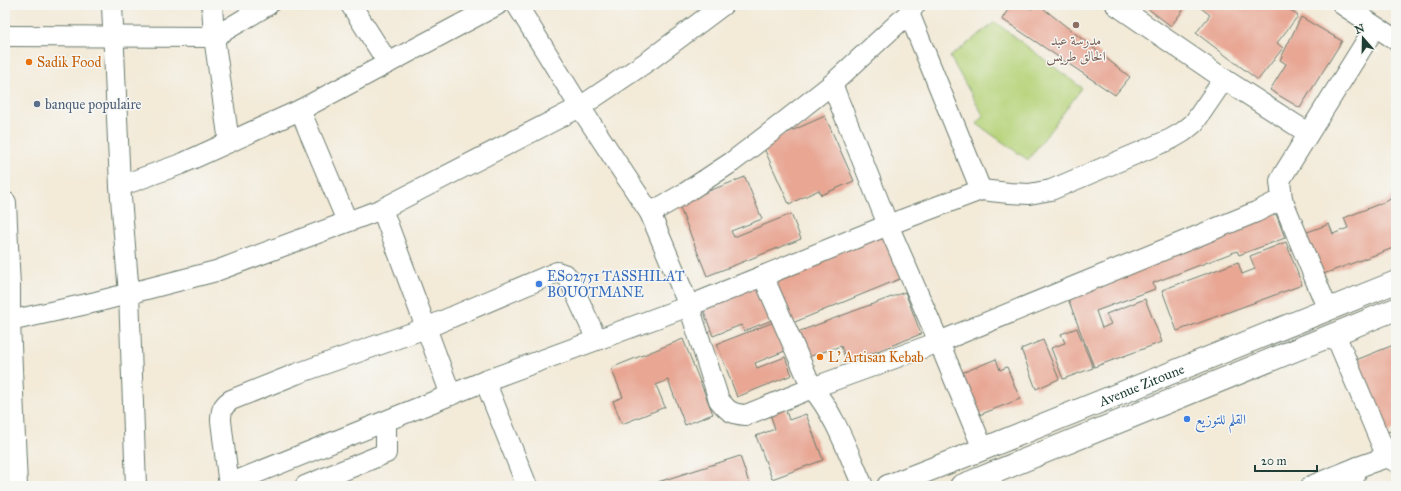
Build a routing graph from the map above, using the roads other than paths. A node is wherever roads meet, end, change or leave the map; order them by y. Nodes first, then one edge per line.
1 (112, 5) edge
2 (212, 5) edge
3 (268, 5) edge
4 (351, 5) edge
5 (497, 5) edge
6 (517, 5) edge
7 (723, 5) edge
8 (1116, 5) edge
9 (1343, 5) edge
10 (912, 9) edge
11 (473, 11) edge
12 (1375, 27) junction
13 (5, 36) edge
14 (114, 36) junction
15 (214, 37) junction
16 (1396, 40) edge
17 (388, 63) junction
18 (1224, 79) junction
19 (832, 84) junction
20 (580, 107) junction
21 (300, 110) junction
22 (1308, 133) junction
23 (228, 142) junction
24 (120, 186) junction
25 (981, 190) junction
26 (1282, 199) junction
27 (5, 203) edge
28 (382, 209) junction
29 (650, 213) junction
30 (347, 221) junction
31 (888, 225) junction
32 (763, 276) junction
33 (1396, 282) edge
34 (128, 294) junction
35 (689, 306) junction
36 (1328, 310) junction
37 (1396, 310) edge
38 (7, 322) edge
39 (426, 328) junction
40 (1335, 334) junction
41 (597, 340) junction
42 (939, 342) junction
43 (485, 381) junction
44 (812, 388) junction
45 (451, 395) junction
46 (386, 422) junction
47 (983, 449) junction
48 (1391, 460) edge
49 (1358, 467) junction
50 (996, 480) edge
51 (229, 485) edge
52 (16, 486) edge
53 (136, 486) edge
54 (305, 486) edge
55 (527, 486) edge
56 (863, 486) edge
57 (888, 486) edge
58 (961, 486) edge
59 (1311, 486) edge
60 (1350, 486) edge

1 - 14 street
2 - 15 street
3 - 15 street
4 - 17 street
5 - 11 street
6 - 20 street
7 - 20 street
8 - 18 street
9 - 12 street
10 - 19 street
10 - 25 street
11 - 17 street
12 - 16 street
12 - 22 street
13 - 14 street
14 - 15 street
14 - 24 street
15 - 23 street
17 - 21 street
18 - 22 street
18 - 25 street
19 - 29 street
19 - 31 street
20 - 28 street
20 - 29 street
21 - 23 street
21 - 30 street
22 - 26 street
23 - 24 street
24 - 34 street
25 - 31 street
26 - 36 street
26 - 42 street
27 - 38 main road
28 - 30 street
28 - 39 street
29 - 35 street
30 - 34 street
31 - 32 street
31 - 42 street
32 - 35 street
32 - 44 street
33 - 36 main road, Avenue Zitoune
34 - 38 street
34 - 53 street
35 - 41 street
35 - 44 street
36 - 47 main road, Avenue Zitoune
37 - 40 main road, Avenue Zitoune
38 - 52 main road
39 - 41 street
39 - 45 street
39 - 51 street
40 - 48 street
40 - 50 main road, Avenue Zitoune
41 - 43 street
42 - 44 street
42 - 47 street
43 - 45 street
43 - 55 street
44 - 56 street
45 - 46 street
46 - 51 street
46 - 54 street
47 - 57 main road, Avenue Zitoune
48 - 49 street
49 - 59 street
49 - 60 street
50 - 58 main road, Avenue Zitoune

